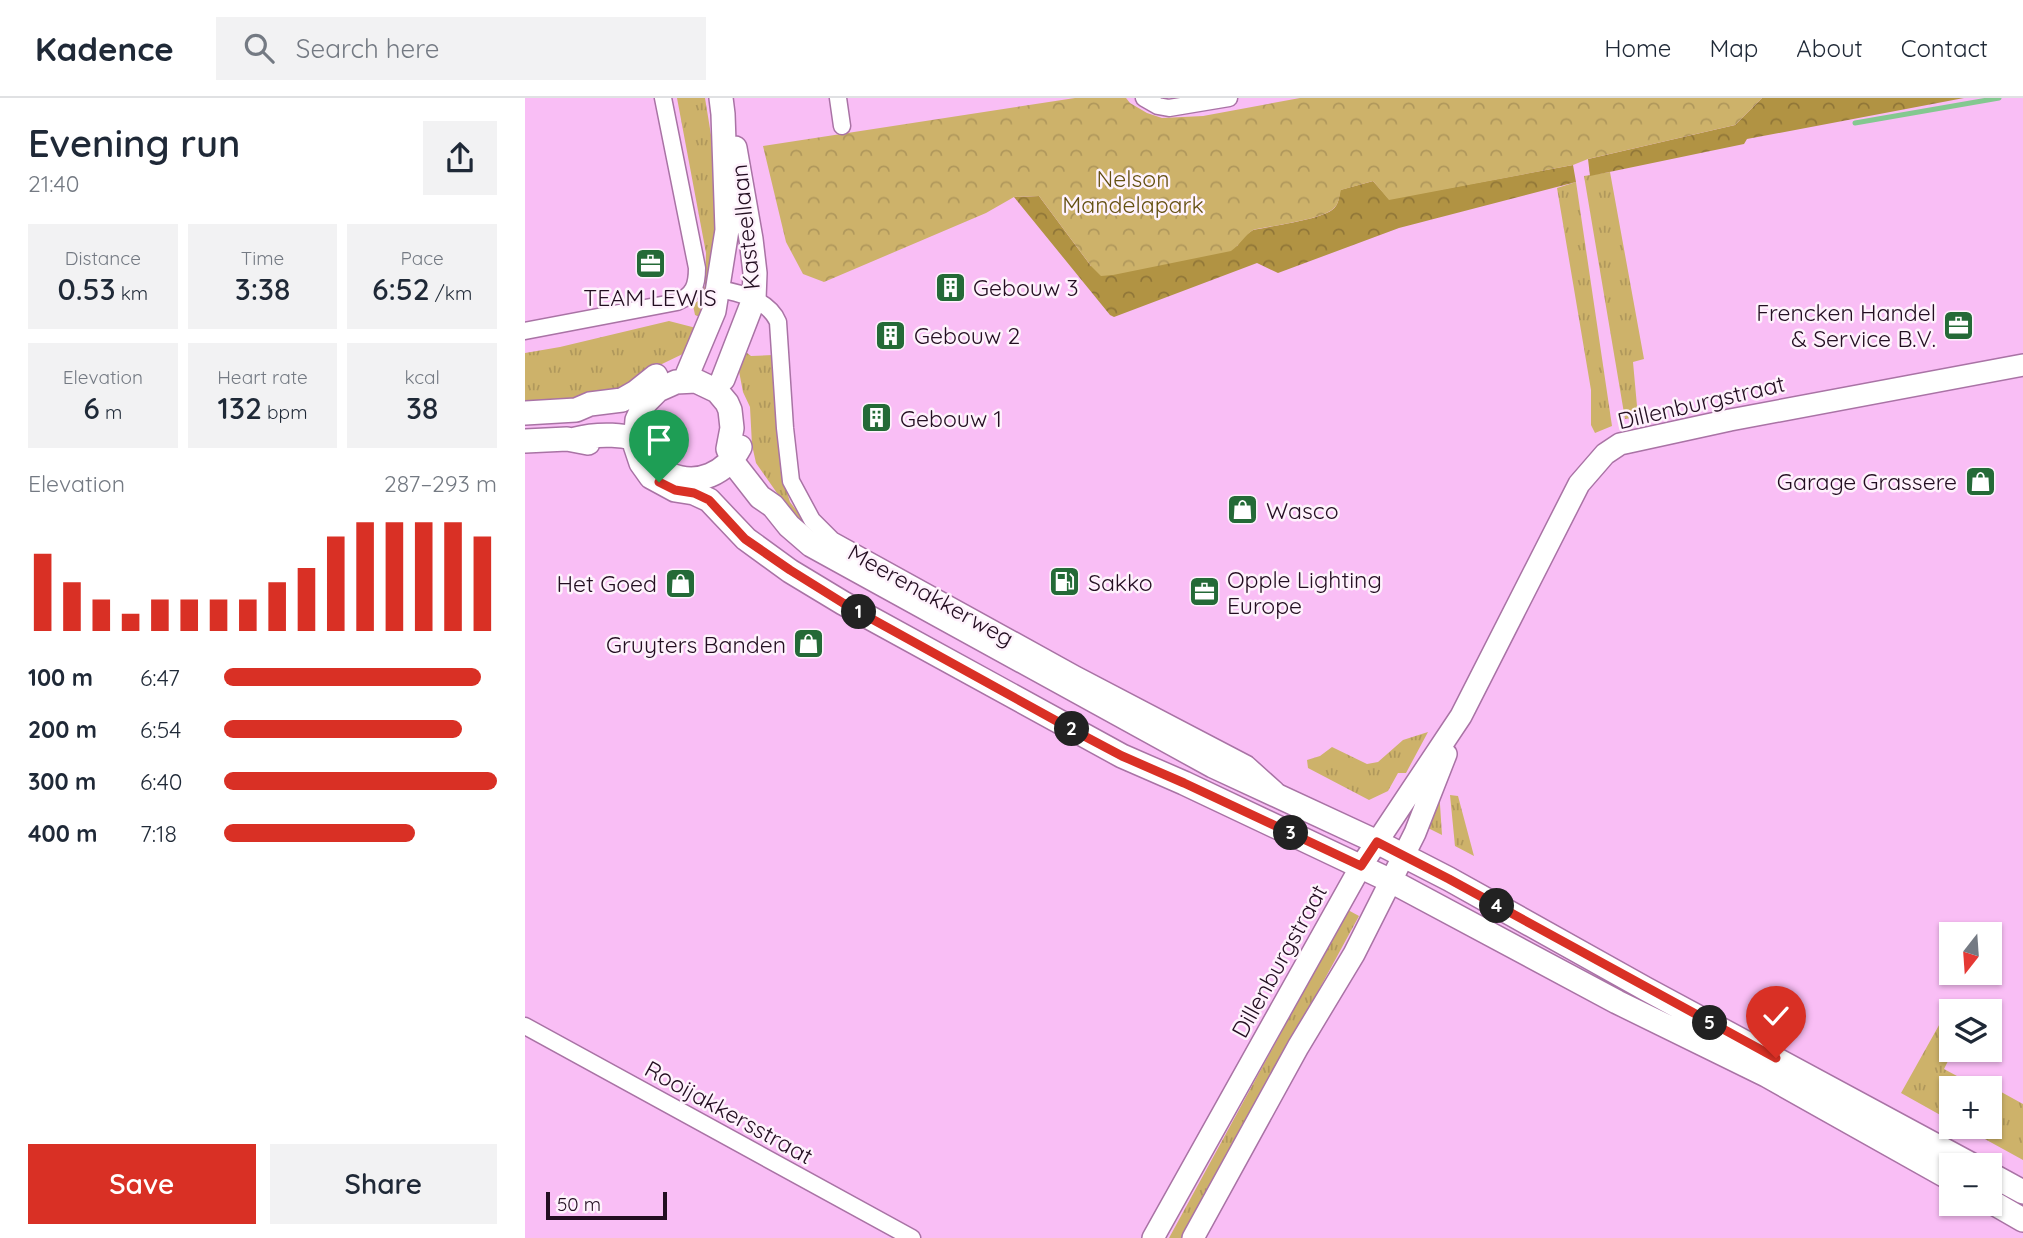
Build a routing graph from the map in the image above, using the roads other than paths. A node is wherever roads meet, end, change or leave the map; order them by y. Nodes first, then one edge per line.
1 (663, 98) edge
2 (838, 98) edge
3 (1145, 98) edge
4 (1229, 98) edge
5 (722, 106) edge
6 (842, 126) dead end
7 (717, 289) junction
8 (754, 299) junction
9 (525, 331) edge
10 (2023, 365) edge
11 (688, 374) junction
12 (723, 379) junction
13 (638, 402) junction
14 (525, 413) edge
15 (525, 441) edge
16 (635, 445) junction
17 (736, 453) junction
18 (698, 486) junction
19 (1461, 716) junction
20 (1291, 803) junction
21 (1377, 842) junction
22 (1404, 856) junction
23 (1361, 866) junction
24 (1391, 881) junction
25 (525, 1026) edge
26 (1949, 1153) edge
27 (1939, 1172) edge
28 (2002, 1181) edge
29 (2023, 1192) edge
30 (2002, 1208) edge
31 (2023, 1220) edge
32 (912, 1238) edge
33 (1153, 1238) edge
34 (1193, 1238) edge

1 - 9 street
2 - 6 street
3 - 4 street
5 - 7 main road, Kasteellaan
5 - 8 main road, Kasteellaan
7 - 8 street
7 - 11 main road, Kasteellaan
8 - 12 main road, Kasteellaan
8 - 20 street, Meerenakkerweg
10 - 19 street, Dillenburgstraat
11 - 12 main road
11 - 13 main road
11 - 17 main road
12 - 17 main road
13 - 14 main road
13 - 16 main road
15 - 16 main road
16 - 18 main road
17 - 18 main road
17 - 20 main road, Meerenakkerweg
18 - 23 main road
19 - 21 street, Dillenburgstraat
19 - 22 street, Dillenburgstraat
20 - 21 main road, Meerenakkerweg
21 - 22 main road, Meerenakkerweg
21 - 23 street, Dillenburgstraat
22 - 24 street, Dillenburgstraat
22 - 26 main road, Meerenakkerweg
23 - 24 main road
23 - 33 street, Dillenburgstraat
24 - 27 main road
24 - 34 street, Dillenburgstraat
25 - 32 street, Rooijakkersstraat
28 - 29 main road
30 - 31 main road

